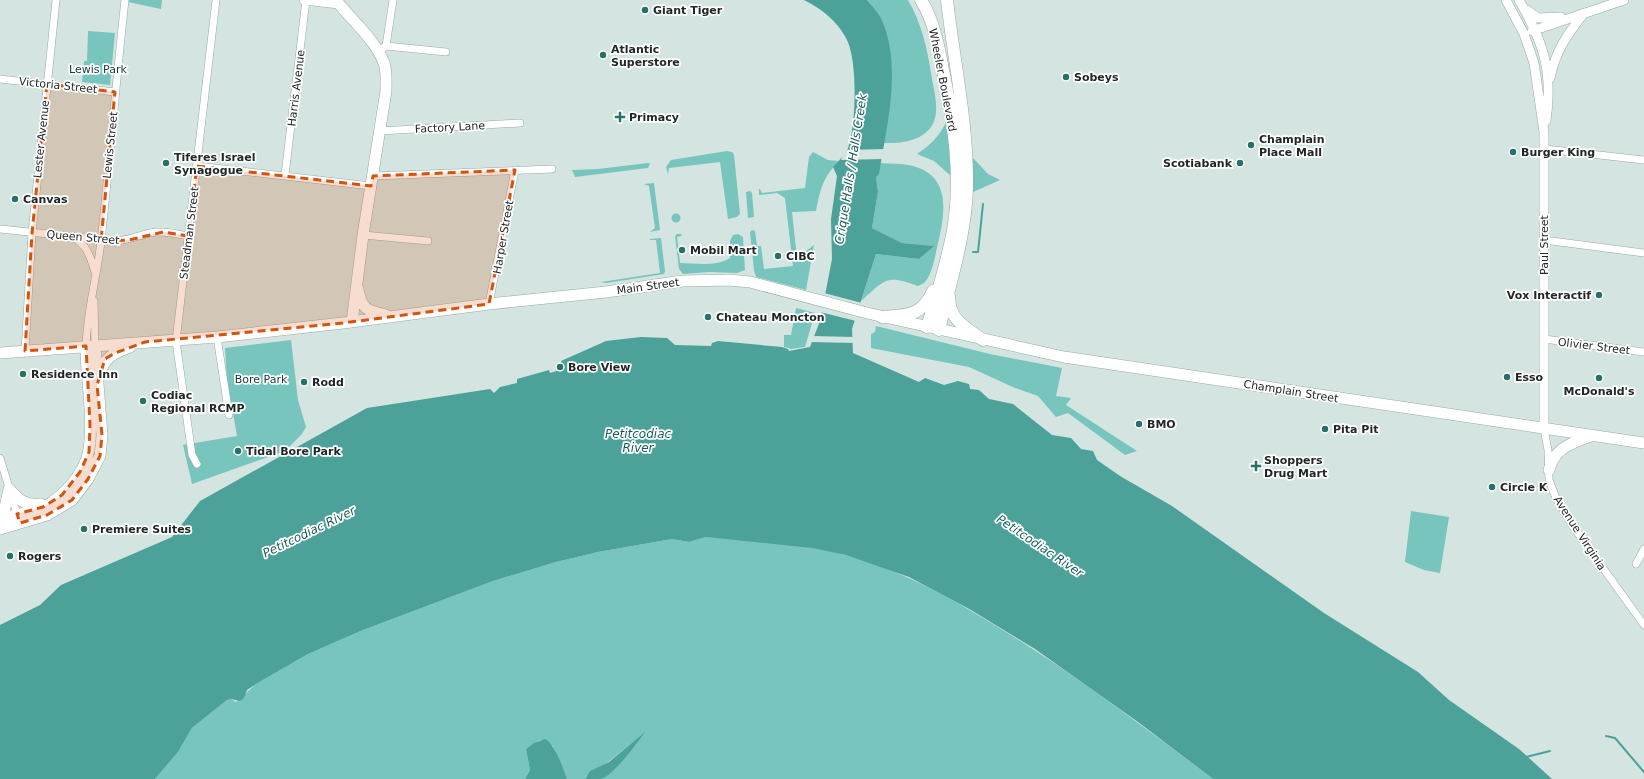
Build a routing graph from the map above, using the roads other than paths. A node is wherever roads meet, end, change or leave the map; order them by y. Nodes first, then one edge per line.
1 (56, 0) edge
2 (125, 0) edge
3 (216, 0) edge
4 (306, 0) edge
5 (393, 0) edge
6 (921, 0) edge
7 (946, 0) edge
8 (1624, 0) edge
9 (338, 2) edge
10 (1507, 2) edge
11 (1521, 2) edge
12 (1584, 13) junction
13 (1536, 29) junction
14 (1524, 34) junction
15 (382, 49) junction
16 (446, 52) dead end
17 (0, 79) edge
18 (1549, 82) junction
19 (47, 84) junction
20 (115, 92) junction
21 (520, 123) dead end
22 (380, 130) junction
23 (1544, 132) junction
24 (1545, 149) junction
25 (1644, 160) edge
26 (197, 166) junction
27 (552, 169) dead end
28 (515, 170) junction
29 (286, 175) junction
30 (372, 181) junction
31 (0, 229) edge
32 (32, 233) junction
33 (363, 235) junction
34 (188, 236) junction
35 (74, 238) junction
36 (1544, 240) junction
37 (101, 241) junction
38 (428, 241) dead end
39 (1644, 253) edge
40 (947, 259) junction
41 (96, 274) junction
42 (357, 280) junction
43 (948, 289) junction
44 (489, 304) junction
45 (390, 316) junction
46 (882, 317) junction
47 (352, 322) junction
48 (933, 329) junction
49 (217, 337) junction
50 (176, 340) junction
51 (983, 340) junction
52 (1544, 340) junction
53 (145, 342) junction
54 (91, 346) junction
55 (25, 351) junction
56 (1644, 352) edge
57 (0, 353) edge
58 (97, 385) junction
59 (229, 415) dead end
60 (1544, 433) junction
61 (1592, 436) junction
62 (1644, 443) edge
63 (0, 458) edge
64 (197, 464) dead end
65 (1549, 470) junction
66 (9, 489) junction
67 (50, 503) junction
68 (0, 515) edge
69 (0, 518) edge
70 (19, 519) junction
71 (0, 529) edge
72 (1644, 549) edge
73 (1636, 564) dead end
74 (1644, 625) edge

1 - 19 street, Lester Avenue
2 - 20 street, Lewis Street
3 - 26 street, Steadman Street
4 - 9 main road
4 - 29 street, Harris Avenue
5 - 15 street
6 - 40 highway, Wheeler Boulevard
7 - 43 highway, Wheeler Boulevard
8 - 12 main road
9 - 15 main road
10 - 14 main road, Paul Street
11 - 12 main road
11 - 13 main road, Paul Street
12 - 13 main road
12 - 18 main road
13 - 14 main road
13 - 18 main road, Paul Street
14 - 23 main road, Paul Street
15 - 16 street
15 - 22 main road
17 - 19 street, Victoria Street
18 - 23 main road, Paul Street
19 - 20 street, Victoria Street
19 - 32 street, Lester Avenue
20 - 37 street, Lewis Street
21 - 22 street, Factory Lane
22 - 30 main road
23 - 24 main road, Paul Street
24 - 25 street
24 - 36 main road, Paul Street
26 - 29 street
26 - 34 street, Steadman Street
27 - 28 street
28 - 30 street
28 - 44 street, Harper Street
29 - 30 street
30 - 33 main road
31 - 32 street, Queen Street
32 - 35 street, Queen Street
32 - 55 street, Lester Avenue
33 - 38 street
33 - 42 main road
34 - 37 street, Queen Street
34 - 50 street, Steadman Street
35 - 37 street, Queen Street
35 - 41 street
36 - 39 street
36 - 52 main road, Paul Street
37 - 41 street, Lewis Street
40 - 46 highway
40 - 48 highway, Wheeler Boulevard
41 - 54 street, Lewis Street
42 - 45 main road
42 - 47 main road
43 - 48 highway, Wheeler Boulevard
43 - 51 highway
44 - 45 main road, Main Street
44 - 46 main road, Main Street
45 - 47 main road, Main Street
46 - 48 main road, Main Street
47 - 49 main road, Main Street
48 - 51 main road, Champlain Street
49 - 50 main road, Main Street
49 - 59 street
50 - 53 main road, Main Street
50 - 64 street, Steadman Street
51 - 60 main road, Champlain Street
52 - 56 street, Olivier Street
52 - 60 main road, Paul Street
53 - 54 main road, Main Street
53 - 58 main road
54 - 55 main road, Main Street
54 - 58 main road
54 - 67 main road
55 - 57 main road, Main Street
58 - 70 main road
60 - 61 main road, Champlain Street
60 - 65 street, Avenue Virginia
61 - 62 main road, Champlain Street
61 - 65 main road
63 - 66 street
65 - 74 street, Avenue Virginia
66 - 67 main road
66 - 68 main road
66 - 70 street
67 - 70 main road
69 - 70 main road
70 - 71 main road
72 - 73 street

